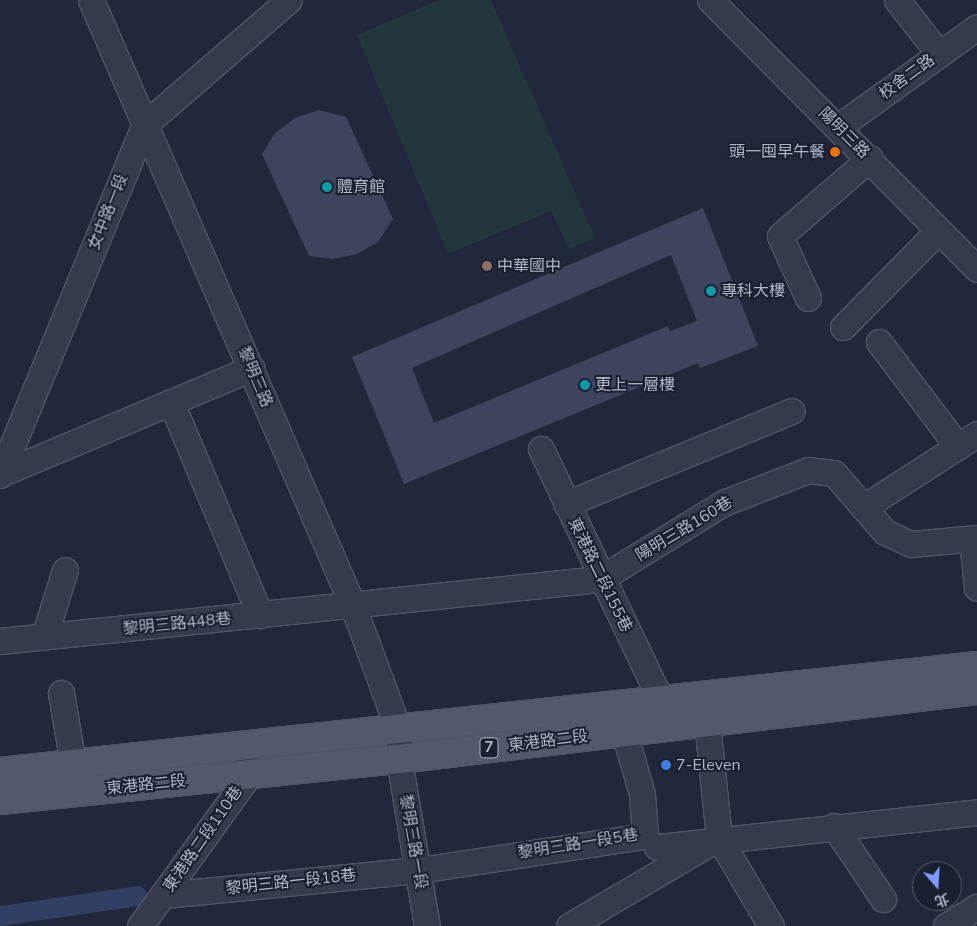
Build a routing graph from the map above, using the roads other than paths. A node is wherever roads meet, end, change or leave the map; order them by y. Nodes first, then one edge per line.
1 (92, 0) edge
2 (289, 0) edge
3 (710, 0) edge
4 (898, 0) edge
5 (977, 27) edge
6 (938, 54) junction
7 (144, 125) junction
8 (838, 127) junction
9 (870, 158) junction
10 (938, 231) junction
11 (973, 258) edge
12 (808, 298) dead end
13 (843, 327) dead end
14 (879, 342) dead end
15 (252, 368) junction
16 (171, 402) junction
17 (792, 411) dead end
18 (967, 441) edge
19 (541, 449) dead end
20 (0, 475) edge
21 (566, 504) junction
22 (864, 507) junction
23 (974, 538) edge
24 (66, 570) dead end
25 (600, 579) junction
26 (977, 588) edge
27 (353, 606) junction
28 (260, 616) junction
29 (44, 637) junction
30 (0, 641) edge
31 (977, 666) edge
32 (977, 690) edge
33 (61, 693) dead end
34 (661, 701) junction
35 (708, 722) junction
36 (399, 731) junction
37 (624, 732) junction
38 (246, 746) junction
39 (399, 759) junction
40 (73, 764) junction
41 (0, 772) edge
42 (249, 775) junction
43 (0, 800) edge
44 (977, 812) edge
45 (834, 826) junction
46 (719, 838) junction
47 (656, 847) dead end
48 (419, 870) junction
49 (164, 895) junction
50 (883, 899) dead end
51 (977, 907) edge
52 (762, 923) edge
53 (424, 925) edge
54 (140, 926) edge
55 (569, 926) edge
56 (946, 926) edge

1 - 7 street, 黎明三路
2 - 7 street, 女中路一段
3 - 8 street, 陽明三路
4 - 6 street
5 - 6 street, 校舍二路
6 - 8 street, 校舍二路
7 - 15 street, 黎明三路
7 - 20 street, 女中路一段
8 - 9 street, 陽明三路
9 - 10 street, 陽明三路
9 - 12 street
10 - 11 street, 陽明三路
10 - 13 street
14 - 18 street
15 - 16 street
15 - 27 street, 黎明三路
16 - 20 street
16 - 28 street
17 - 21 street
18 - 22 street
19 - 21 street, 東港路二段155巷
21 - 25 street, 東港路二段155巷
22 - 23 street, 陽明三路160巷
22 - 25 street, 陽明三路160巷
23 - 26 street
24 - 29 street
25 - 27 street, 黎明三路448巷
25 - 34 street, 東港路二段155巷
27 - 28 street, 黎明三路448巷
27 - 36 street, 黎明三路
28 - 29 street, 黎明三路448巷
29 - 30 street, 黎明三路448巷
31 - 34 main road, 東港路二段 / 7
32 - 35 main road, 東港路二段 / 7
33 - 40 street
34 - 35 street
34 - 36 main road, 東港路二段 / 7
34 - 37 street
35 - 37 main road, 東港路二段 / 7
35 - 46 street
36 - 38 main road, 東港路二段 / 7
36 - 39 street, 黎明三路
37 - 39 main road, 東港路二段 / 7
37 - 48 street, 黎明三路一段5巷
38 - 40 main road, 東港路二段 / 7
38 - 42 street, 東港路二段110巷
39 - 42 main road, 東港路二段 / 7
39 - 48 street, 黎明三路一段
40 - 41 main road, 東港路二段 / 7
42 - 43 main road, 東港路二段 / 7
42 - 49 street, 東港路二段110巷
44 - 45 street
45 - 46 street
45 - 50 street
46 - 47 street
46 - 52 street
46 - 55 street
48 - 49 street, 黎明三路一段18巷
48 - 53 street, 黎明三路一段
49 - 54 street, 東港路二段110巷
51 - 56 street

